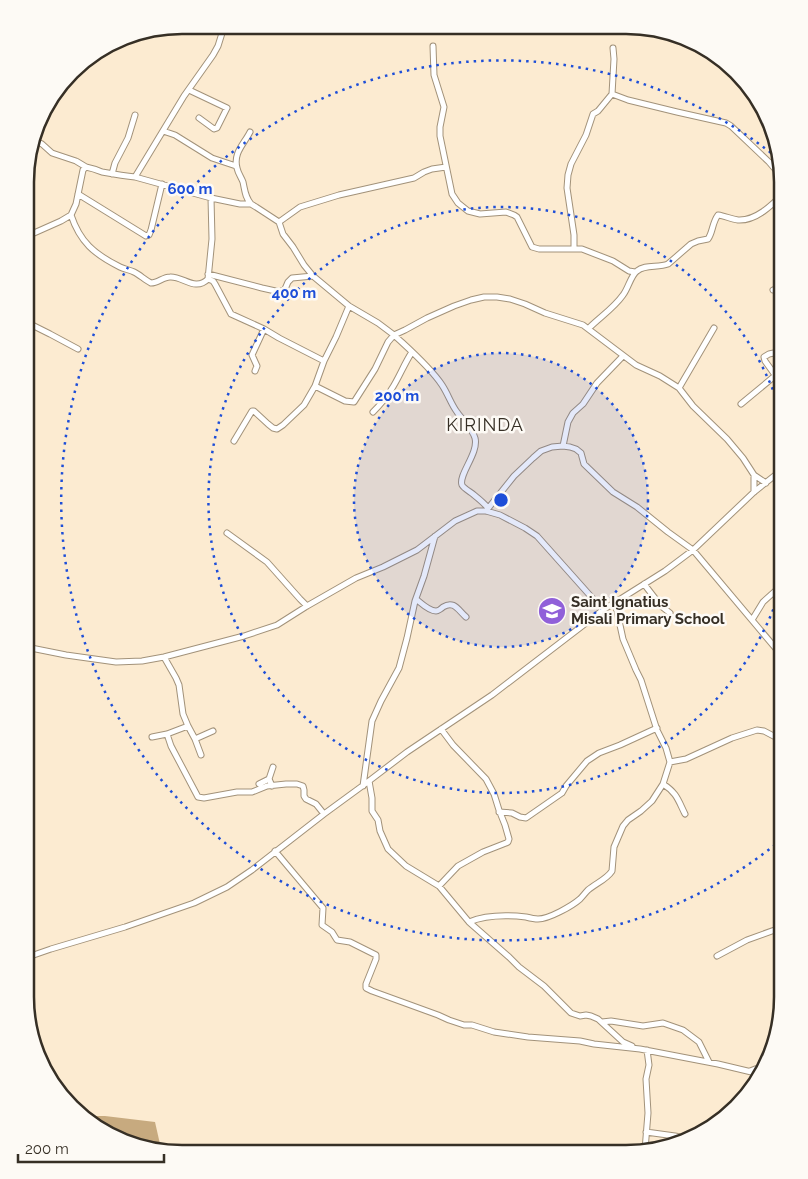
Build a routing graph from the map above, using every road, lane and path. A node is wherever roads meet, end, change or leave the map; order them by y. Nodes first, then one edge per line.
1 (221, 34) edge
2 (432, 46) dead end
3 (613, 48) dead end
4 (189, 90) junction
5 (612, 94) junction
6 (135, 115) dead end
7 (199, 118) dead end
8 (163, 130) junction
9 (250, 132) dead end
10 (39, 143) edge
11 (236, 166) junction
12 (86, 167) junction
13 (773, 167) edge
14 (446, 168) junction
15 (112, 174) junction
16 (136, 177) junction
17 (162, 184) junction
18 (78, 194) junction
19 (212, 198) junction
20 (774, 202) edge
21 (251, 204) junction
22 (71, 215) junction
23 (279, 222) junction
24 (34, 232) edge
25 (574, 249) junction
26 (632, 272) junction
27 (208, 276) junction
28 (313, 276) junction
29 (349, 306) junction
30 (34, 326) edge
31 (589, 328) junction
32 (714, 328) dead end
33 (264, 329) junction
34 (394, 334) junction
35 (78, 350) dead end
36 (412, 352) junction
37 (774, 353) edge
38 (624, 356) junction
39 (324, 361) junction
40 (254, 370) dead end
41 (774, 372) edge
42 (774, 377) edge
43 (315, 386) junction
44 (679, 388) junction
45 (741, 404) dead end
46 (373, 412) dead end
47 (234, 441) dead end
48 (563, 446) junction
49 (754, 475) junction
50 (774, 478) edge
51 (766, 483) junction
52 (754, 492) junction
53 (487, 509) junction
54 (228, 533) dead end
55 (435, 535) junction
56 (693, 550) junction
57 (644, 584) junction
58 (774, 592) edge
59 (416, 599) junction
60 (616, 602) junction
61 (307, 606) junction
62 (603, 610) junction
63 (670, 613) dead end
64 (466, 617) dead end
65 (752, 620) junction
66 (774, 646) edge
67 (34, 648) edge
68 (164, 657) junction
69 (188, 726) junction
70 (657, 728) junction
71 (213, 730) dead end
72 (441, 730) junction
73 (167, 734) junction
74 (152, 737) dead end
75 (774, 737) edge
76 (195, 738) junction
77 (201, 755) dead end
78 (670, 762) junction
79 (273, 767) dead end
80 (269, 779) junction
81 (369, 781) junction
82 (259, 784) dead end
83 (663, 784) junction
84 (272, 786) junction
85 (363, 786) junction
86 (499, 812) junction
87 (324, 814) junction
88 (685, 814) dead end
89 (275, 851) junction
90 (439, 886) junction
91 (469, 922) junction
92 (774, 930) edge
93 (34, 955) edge
94 (717, 956) dead end
95 (602, 1022) junction
96 (640, 1049) junction
97 (647, 1050) junction
98 (709, 1062) junction
99 (755, 1069) edge
100 (750, 1071) junction
101 (753, 1072) edge
102 (646, 1132) junction
103 (676, 1136) edge
104 (645, 1144) edge

1 - 4 street
2 - 14 street
3 - 5 street
4 - 7 street
4 - 8 street
5 - 13 street
5 - 25 street
6 - 15 street
8 - 11 street
8 - 16 street
9 - 11 street
10 - 12 street
11 - 21 street
12 - 15 street
12 - 18 street
14 - 23 street
14 - 25 street
15 - 16 street
16 - 17 street
17 - 18 street
17 - 19 street
18 - 22 street
19 - 21 street
19 - 27 street
20 - 26 street
21 - 23 street
22 - 24 street
22 - 27 street
23 - 28 street
25 - 26 street
26 - 31 street
27 - 28 street
27 - 33 street
28 - 29 street
29 - 34 street
29 - 39 street
30 - 35 street
31 - 34 street
31 - 38 street
32 - 44 street
33 - 39 street
33 - 40 street
34 - 36 street
34 - 43 street
36 - 46 street
36 - 53 street
37 - 41 street
38 - 44 street
38 - 48 street
39 - 43 street
42 - 45 street
43 - 47 street
44 - 49 street
48 - 53 street
48 - 56 street
49 - 51 street
49 - 52 street
50 - 51 street
51 - 52 street
52 - 56 street
53 - 55 street
53 - 62 street
54 - 61 street
55 - 59 street
55 - 61 street
56 - 57 street
56 - 65 street
57 - 60 street
57 - 63 street
58 - 65 street
59 - 64 street
59 - 85 street
60 - 62 street
60 - 70 street
61 - 68 street
62 - 72 street
65 - 66 street
67 - 68 street
68 - 69 street
69 - 73 street
69 - 76 street
70 - 78 street
70 - 86 street
71 - 76 street
72 - 81 street
72 - 86 street
73 - 74 street
73 - 84 street
75 - 78 street
76 - 77 street
78 - 83 street
79 - 80 street
80 - 82 street
80 - 84 street
81 - 85 street
81 - 90 street
83 - 88 street
83 - 91 street
84 - 87 street
85 - 87 street
86 - 90 street
87 - 89 street
89 - 93 street
89 - 96 street
90 - 91 street
91 - 95 street
92 - 94 street
95 - 96 street
95 - 98 street
96 - 97 street
97 - 98 street
97 - 102 street
98 - 100 street
99 - 100 street
100 - 101 street
102 - 103 street
102 - 104 street

